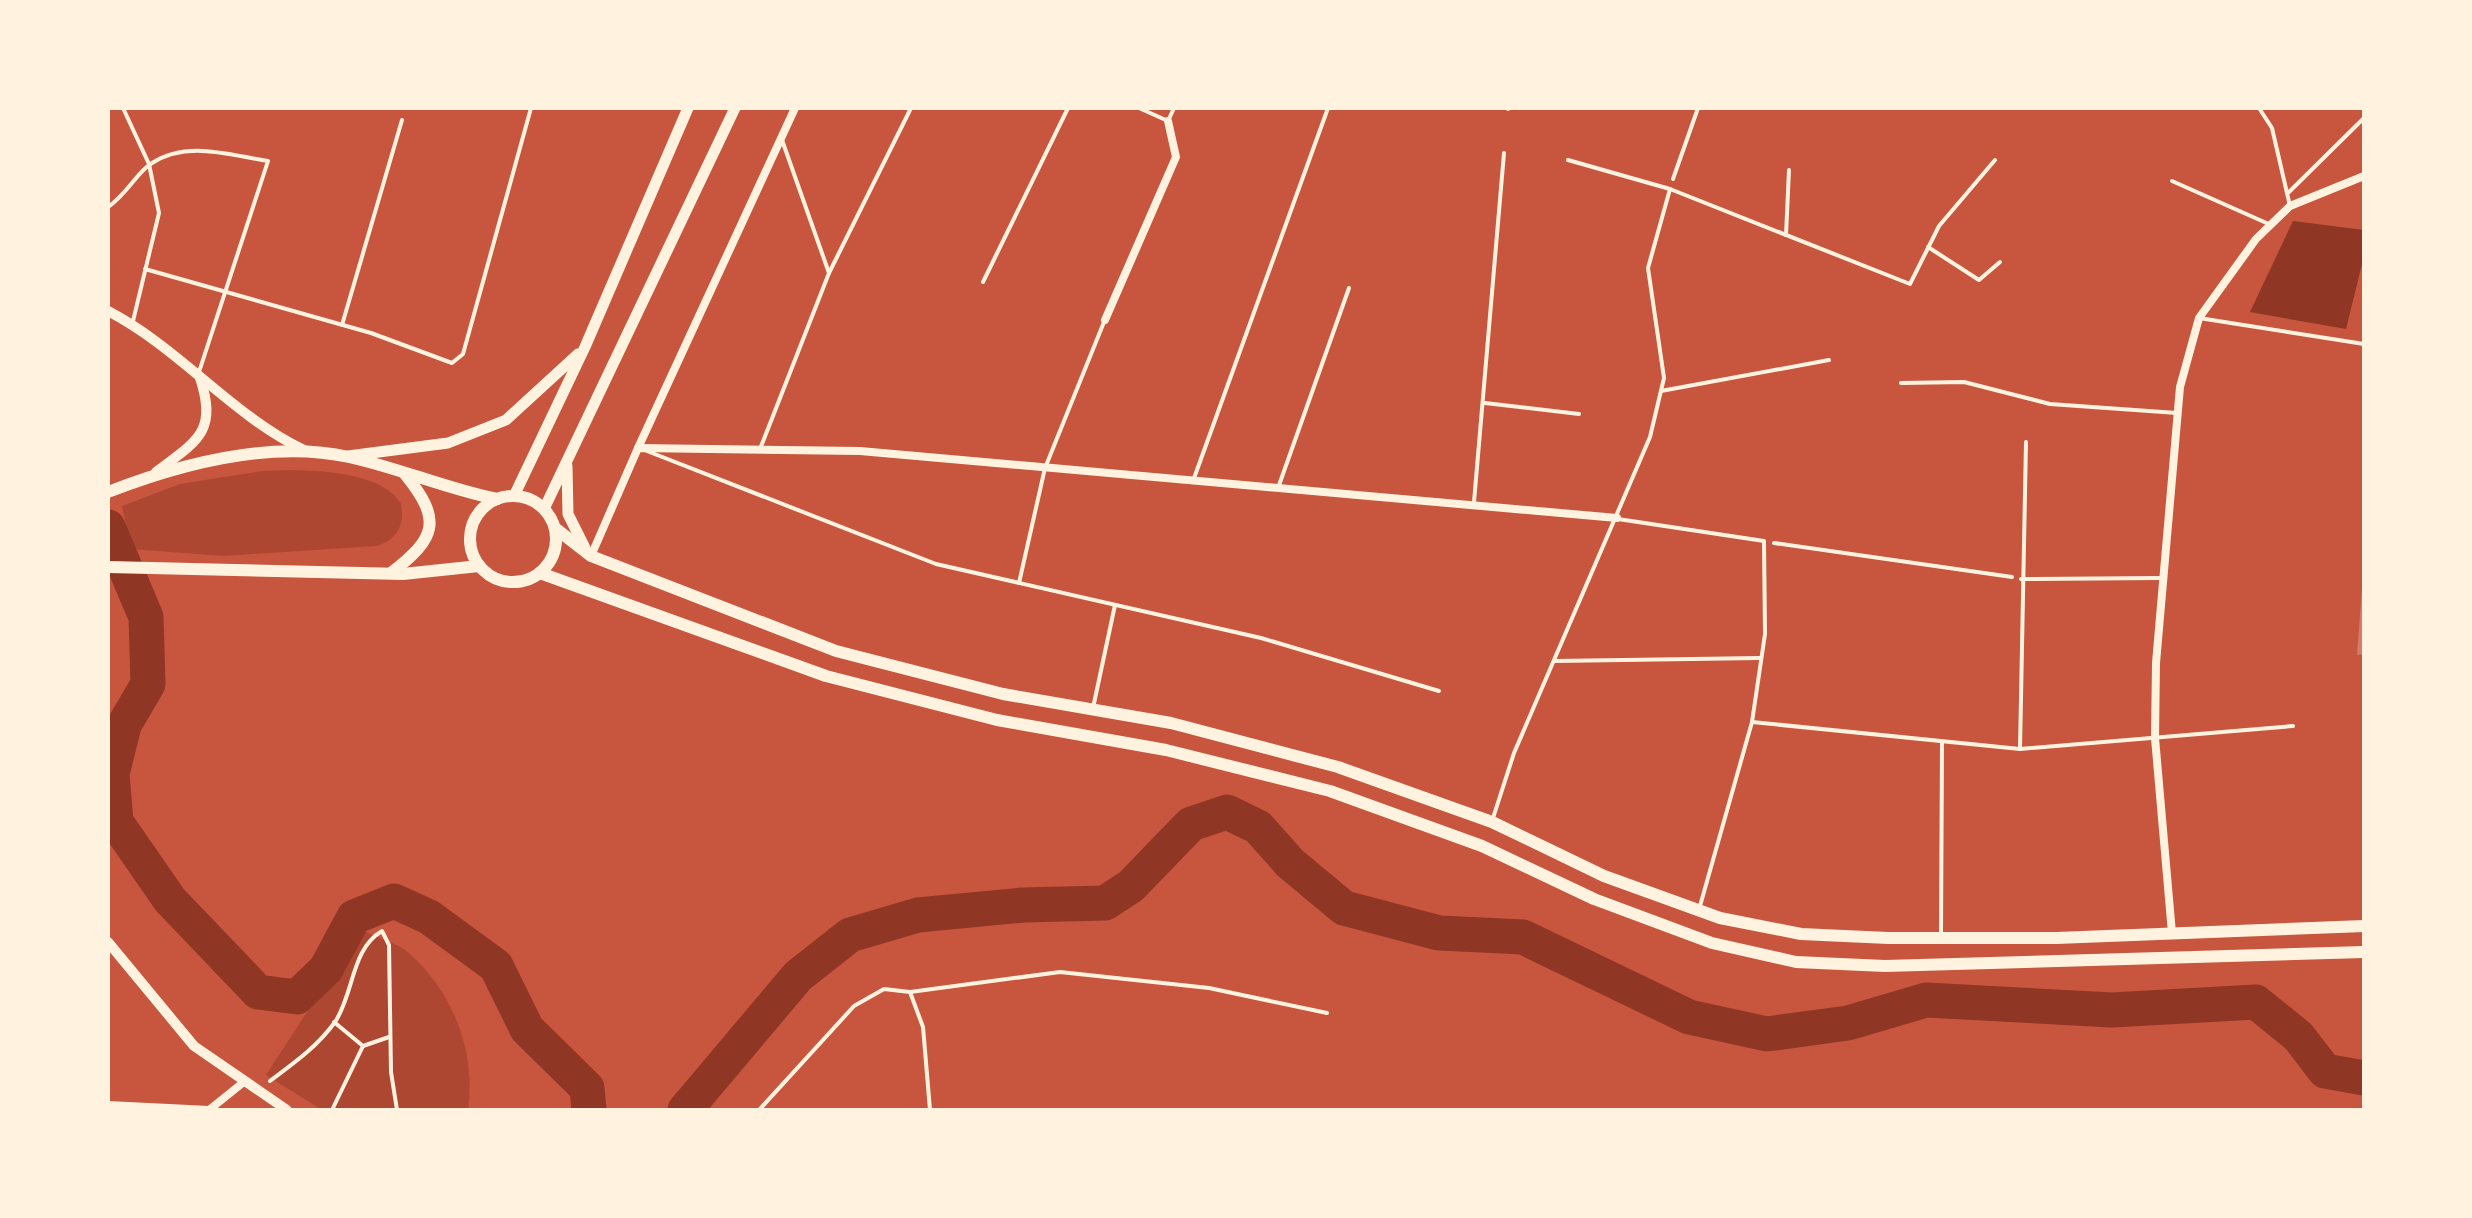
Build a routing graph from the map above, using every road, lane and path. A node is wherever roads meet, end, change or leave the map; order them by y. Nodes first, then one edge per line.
1 (123, 108) edge
2 (531, 108) edge
3 (688, 108) edge
4 (735, 108) edge
5 (795, 108) edge
6 (911, 108) edge
7 (1068, 108) edge
8 (1139, 108) edge
9 (1174, 108) edge
10 (1328, 108) edge
11 (1698, 108) edge
12 (2260, 108) edge
13 (2364, 118) edge
14 (402, 120) dead end
15 (1168, 122) junction
16 (782, 139) junction
17 (1504, 153) dead end
18 (1568, 160) dead end
19 (1995, 160) dead end
20 (150, 164) junction
21 (1789, 170) dead end
22 (2364, 176) edge
23 (2172, 180) dead end
24 (1670, 189) junction
25 (2290, 192) junction
26 (2290, 206) junction
27 (108, 207) edge
28 (2271, 225) junction
29 (1786, 234) junction
30 (1928, 247) junction
31 (2000, 262) dead end
32 (145, 269) junction
33 (829, 273) junction
34 (983, 282) dead end
35 (1349, 288) dead end
36 (226, 292) junction
37 (108, 311) edge
38 (2199, 318) junction
39 (1105, 320) joint
40 (342, 325) junction
41 (132, 326) junction
42 (2364, 344) edge
43 (585, 348) junction
44 (1829, 360) dead end
45 (198, 373) junction
46 (1901, 383) dead end
47 (1660, 391) junction
48 (1483, 403) junction
49 (2177, 413) junction
50 (1579, 414) dead end
51 (2026, 442) dead end
52 (638, 448) junction
53 (760, 449) junction
54 (314, 455) junction
55 (347, 456) junction
56 (567, 461) junction
57 (1045, 468) junction
58 (405, 474) junction
59 (150, 476) junction
60 (1193, 481) junction
61 (1278, 488) junction
62 (113, 490) edge
63 (514, 496) junction
64 (498, 499) junction
65 (1474, 506) junction
66 (544, 509) junction
67 (1617, 518) junction
68 (555, 528) junction
69 (1764, 542) junction
70 (590, 556) junction
71 (479, 566) junction
72 (108, 567) edge
73 (540, 573) junction
74 (391, 574) junction
75 (2162, 578) junction
76 (2021, 579) junction
77 (1019, 583) junction
78 (1116, 605) junction
79 (1762, 658) junction
80 (1554, 662) junction
81 (1439, 691) dead end
82 (1093, 709) junction
83 (1752, 722) junction
84 (2293, 726) dead end
85 (2155, 738) junction
86 (1942, 741) junction
87 (2020, 749) junction
88 (1492, 822) junction
89 (1698, 910) junction
90 (2364, 926) edge
91 (2172, 934) junction
92 (1941, 938) junction
93 (108, 942) edge
94 (2364, 952) edge
95 (910, 992) junction
96 (1328, 1013) dead end
97 (334, 1022) junction
98 (390, 1036) junction
99 (363, 1046) junction
100 (245, 1081) junction
101 (258, 1090) junction
102 (108, 1106) edge
103 (209, 1110) edge
104 (286, 1110) edge
105 (332, 1110) edge
106 (397, 1110) edge
107 (758, 1110) edge
108 (930, 1110) edge

1 - 20 lane
2 - 40 lane
3 - 43 main road
4 - 56 main road
5 - 16 street
6 - 33 lane
7 - 34 lane
8 - 15 lane
9 - 15 lane
10 - 60 lane
11 - 24 path
12 - 25 lane
13 - 25 lane
14 - 40 lane
15 - 39 street
16 - 33 lane
16 - 52 street
17 - 48 lane
18 - 24 lane
19 - 30 lane
20 - 27 lane
20 - 32 lane
20 - 36 lane
21 - 29 lane
22 - 26 street
23 - 28 lane
24 - 29 lane
24 - 47 lane
25 - 26 lane
26 - 28 street
28 - 38 street
29 - 30 lane
30 - 31 lane
32 - 36 lane
32 - 41 lane
33 - 53 lane
35 - 61 lane
36 - 40 lane
36 - 45 lane
37 - 41 street
38 - 42 lane
38 - 49 street
39 - 57 lane
41 - 45 street
43 - 55 main road
43 - 63 main road
44 - 47 lane
45 - 54 street
45 - 59 street
46 - 49 lane
47 - 67 lane
48 - 50 lane
48 - 65 lane
49 - 75 street
51 - 76 lane
52 - 53 street
52 - 70 street
52 - 77 lane
53 - 57 street
54 - 55 main road
54 - 59 main road
55 - 58 main road
56 - 66 main road
56 - 70 main road
57 - 60 street
57 - 77 lane
58 - 64 main road
58 - 74 main road
59 - 62 main road
60 - 61 street
61 - 65 street
63 - 64 main road
63 - 66 main road
64 - 71 main road
65 - 67 street
66 - 68 main road
67 - 69 lane
67 - 80 lane
68 - 70 main road
68 - 73 main road
69 - 76 path
69 - 79 lane
70 - 82 main road
71 - 73 main road
71 - 74 main road
72 - 74 main road
73 - 94 main road
75 - 76 lane
75 - 85 street
76 - 87 lane
77 - 78 lane
78 - 81 lane
78 - 82 lane
79 - 80 lane
79 - 83 lane
80 - 88 lane
82 - 88 main road
83 - 86 lane
83 - 89 lane
84 - 85 lane
85 - 87 lane
85 - 91 street
86 - 87 lane
86 - 92 lane
88 - 89 main road
89 - 92 main road
90 - 91 main road
91 - 92 main road
93 - 100 street
95 - 96 lane
95 - 107 lane
95 - 108 lane
97 - 98 path
97 - 99 path
97 - 101 path
98 - 99 path
98 - 106 path
99 - 105 path
100 - 101 street
100 - 103 street
101 - 104 street
102 - 103 street

